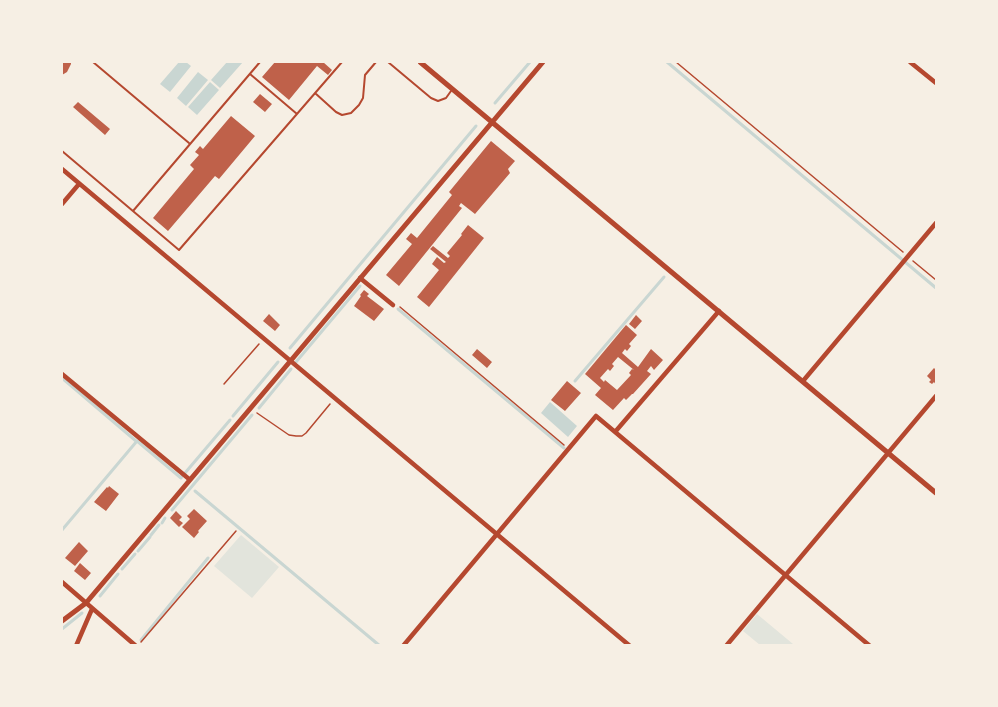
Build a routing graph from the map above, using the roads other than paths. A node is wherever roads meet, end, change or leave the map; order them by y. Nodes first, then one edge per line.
1 (93, 62) edge
2 (260, 62) edge
3 (342, 62) edge
4 (376, 62) edge
5 (388, 62) edge
6 (420, 62) edge
7 (543, 62) edge
8 (910, 62) edge
9 (250, 74) junction
10 (936, 83) edge
11 (453, 89) junction
12 (315, 93) junction
13 (297, 114) junction
14 (492, 122) junction
15 (190, 144) junction
16 (62, 151) edge
17 (62, 169) edge
18 (79, 184) junction
19 (62, 204) edge
20 (133, 211) junction
21 (936, 223) edge
22 (360, 278) junction
23 (393, 305) road end
24 (719, 311) junction
25 (290, 362) junction
26 (62, 374) edge
27 (803, 381) junction
28 (936, 396) edge
29 (615, 432) junction
30 (888, 452) junction
31 (189, 479) junction
32 (936, 493) edge
33 (497, 535) junction
34 (786, 575) junction
35 (62, 582) edge
36 (86, 603) junction
37 (92, 609) junction
38 (62, 621) edge
39 (76, 645) edge
40 (137, 645) edge
41 (403, 645) edge
42 (630, 645) edge
43 (726, 645) edge
44 (870, 645) edge

1 - 15 lane
2 - 9 lane
3 - 12 lane
4 - 12 lane
5 - 11 lane
6 - 11 street
7 - 14 street
8 - 10 street
9 - 13 lane
9 - 15 lane
11 - 14 street
12 - 13 lane
13 - 20 lane
14 - 22 street
14 - 24 street
15 - 20 lane
16 - 20 lane
17 - 18 street
18 - 19 street
18 - 25 street
21 - 27 street
22 - 23 street
22 - 25 street
24 - 27 street
24 - 29 street
25 - 31 street
25 - 33 street
26 - 31 street
27 - 30 street
28 - 30 street
29 - 33 street
29 - 34 street
30 - 32 street
30 - 34 street
31 - 36 street
33 - 41 street
33 - 42 street
34 - 43 street
34 - 44 street
35 - 36 street
36 - 37 street
36 - 38 street
37 - 39 street
37 - 40 street

